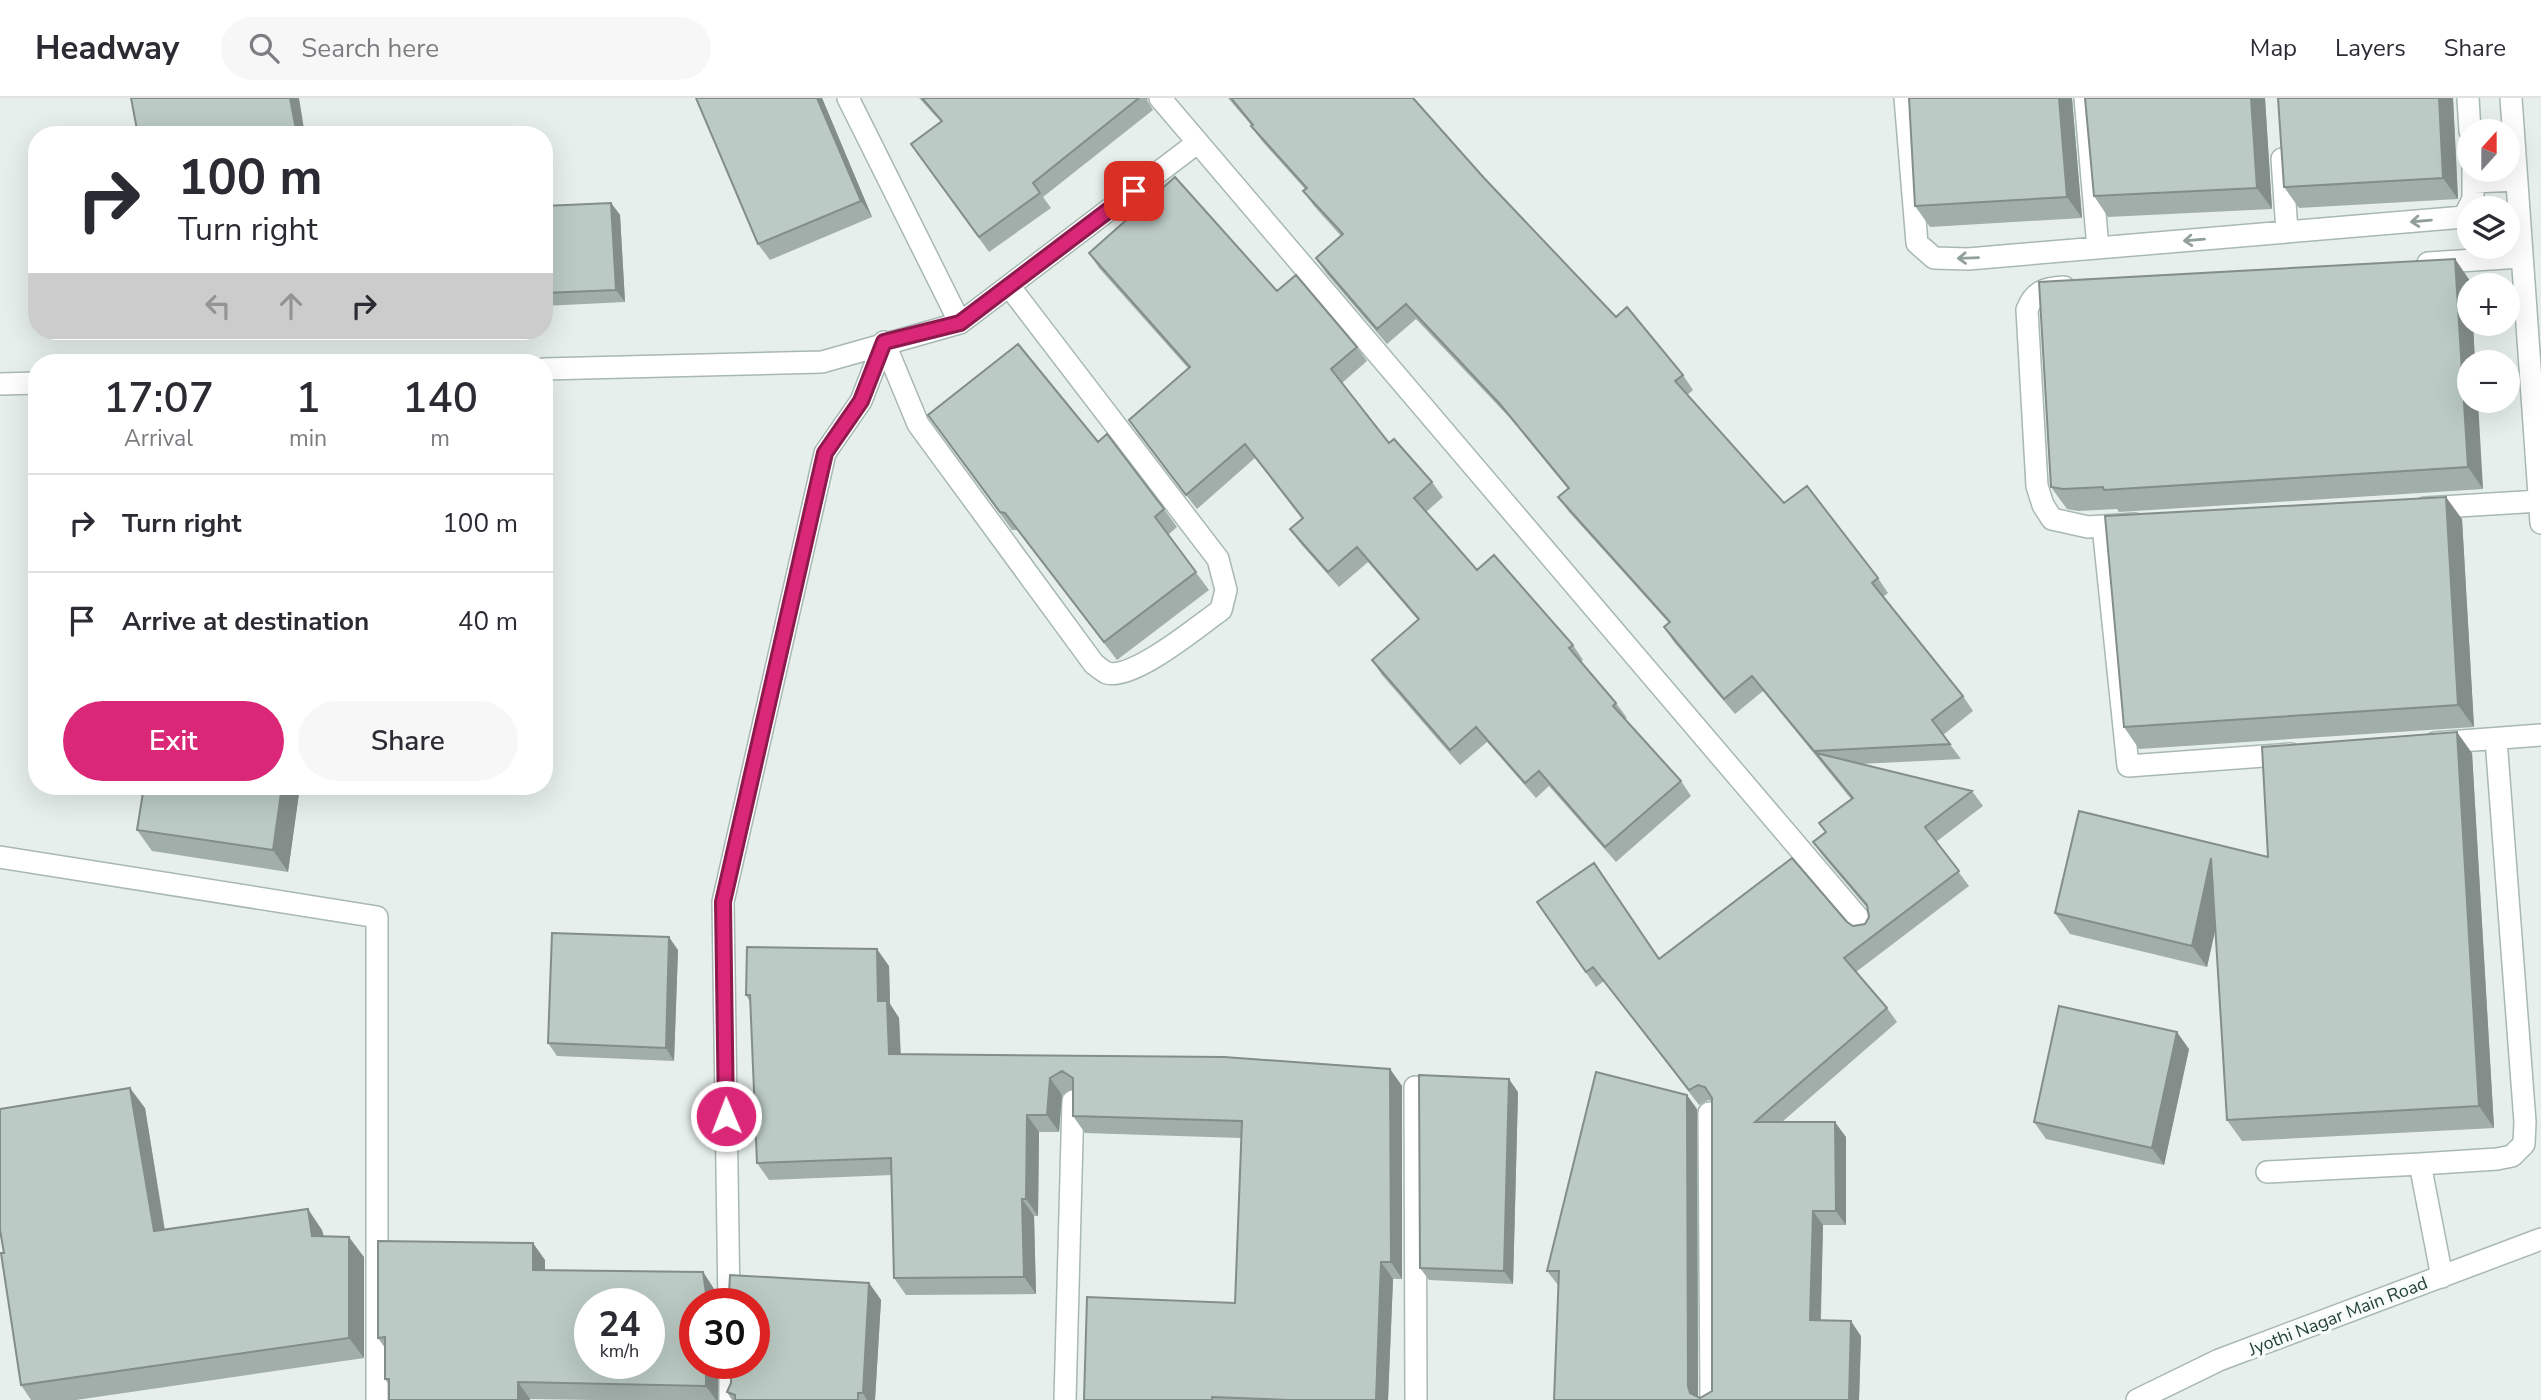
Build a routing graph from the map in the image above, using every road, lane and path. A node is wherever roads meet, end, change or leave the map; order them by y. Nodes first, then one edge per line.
1 (848, 98) edge
2 (1160, 98) edge
3 (1905, 98) edge
4 (2085, 98) edge
5 (2468, 98) edge
6 (2511, 98) edge
7 (2469, 119) edge
8 (2512, 119) edge
9 (2281, 138) edge
10 (1197, 143) junction
11 (2474, 182) edge
12 (2516, 182) edge
13 (2287, 232) junction
14 (2098, 248) junction
15 (2521, 257) junction
16 (2414, 264) edge
17 (2087, 285) edge
18 (1009, 286) junction
19 (960, 323) junction
20 (884, 342) junction
21 (553, 369) edge
22 (28, 383) edge
23 (0, 384) edge
24 (2540, 501) edge
25 (2408, 509) edge
26 (2159, 523) edge
27 (2541, 523) edge
28 (2103, 526) junction
29 (2541, 735) edge
30 (2496, 738) junction
31 (2414, 745) edge
32 (2305, 753) edge
33 (0, 857) edge
34 (1867, 928) edge
35 (1415, 1087) dead end
36 (1073, 1101) edge
37 (1709, 1113) edge
38 (2420, 1164) junction
39 (2267, 1172) dead end
40 (2541, 1239) edge
41 (2442, 1277) junction
42 (729, 1288) edge
43 (730, 1379) edge
44 (377, 1400) edge
45 (730, 1400) edge
46 (1065, 1400) edge
47 (1416, 1400) edge
48 (1711, 1400) edge
49 (2137, 1400) edge

1 - 19 street
2 - 10 street
14 -> 3 street
4 - 14 street
5 - 7 street
6 - 8 street
9 - 13 street
10 - 18 street
10 - 34 street
11 -> 13 street
12 - 15 street
13 -> 14 street
15 - 16 street
15 - 24 street
17 - 28 street
18 - 19 street
18 - 20 street
19 - 20 street
20 - 21 street
20 - 42 street
22 - 23 street
24 - 25 street
24 - 27 street
26 - 28 street
28 - 32 street
29 - 30 street
30 - 31 street
30 - 38 street
33 - 44 street
35 - 47 street
36 - 46 street
37 - 48 street
38 - 39 street
38 - 41 street
40 - 41 street, Jyothi Nagar Main Road
41 - 49 street, Jyothi Nagar Main Road
43 - 45 street

